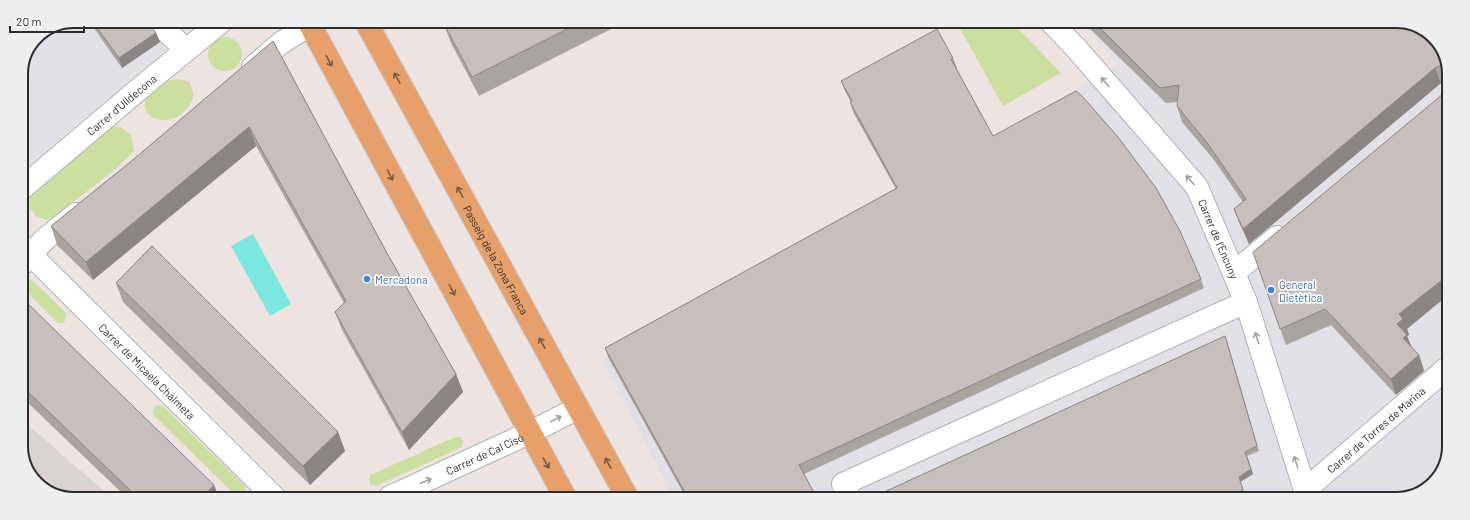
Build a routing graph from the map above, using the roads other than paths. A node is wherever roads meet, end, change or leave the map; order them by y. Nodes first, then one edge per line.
1 (163, 28) edge
2 (213, 28) edge
3 (304, 28) edge
4 (315, 28) edge
5 (369, 28) edge
6 (1057, 28) edge
7 (186, 50) junction
8 (240, 78) edge
9 (28, 183) edge
10 (92, 201) edge
11 (1290, 226) edge
12 (28, 253) edge
13 (28, 258) edge
14 (1234, 273) junction
15 (1246, 302) junction
16 (1442, 372) edge
17 (578, 408) junction
18 (530, 433) junction
19 (269, 492) edge
20 (401, 492) edge
21 (562, 492) edge
22 (624, 492) edge
23 (847, 492) edge
24 (1302, 492) edge
25 (1306, 492) edge

1 - 7 street
2 - 7 street, Carrer d'Ulldecona
3 - 8 street
4 -> 18 main road
17 -> 5 main road, Passeig de la Zona Franca
14 -> 6 street, Carrer de l'Encuny
7 - 9 street, Carrer d'Ulldecona
10 - 12 street
11 - 14 street
13 - 19 street, Carrer de Micaela Chalmeta
14 - 15 street, Carrer de l'Encuny
15 - 23 street
24 -> 15 street, Carrer de l'Encuny
16 - 25 street, Carrer de Torres de Marina
18 -> 17 street, Carrer de Cal Cisó
22 -> 17 main road, Passeig de la Zona Franca
20 -> 18 street, Carrer de Cal Cisó
18 -> 21 main road

